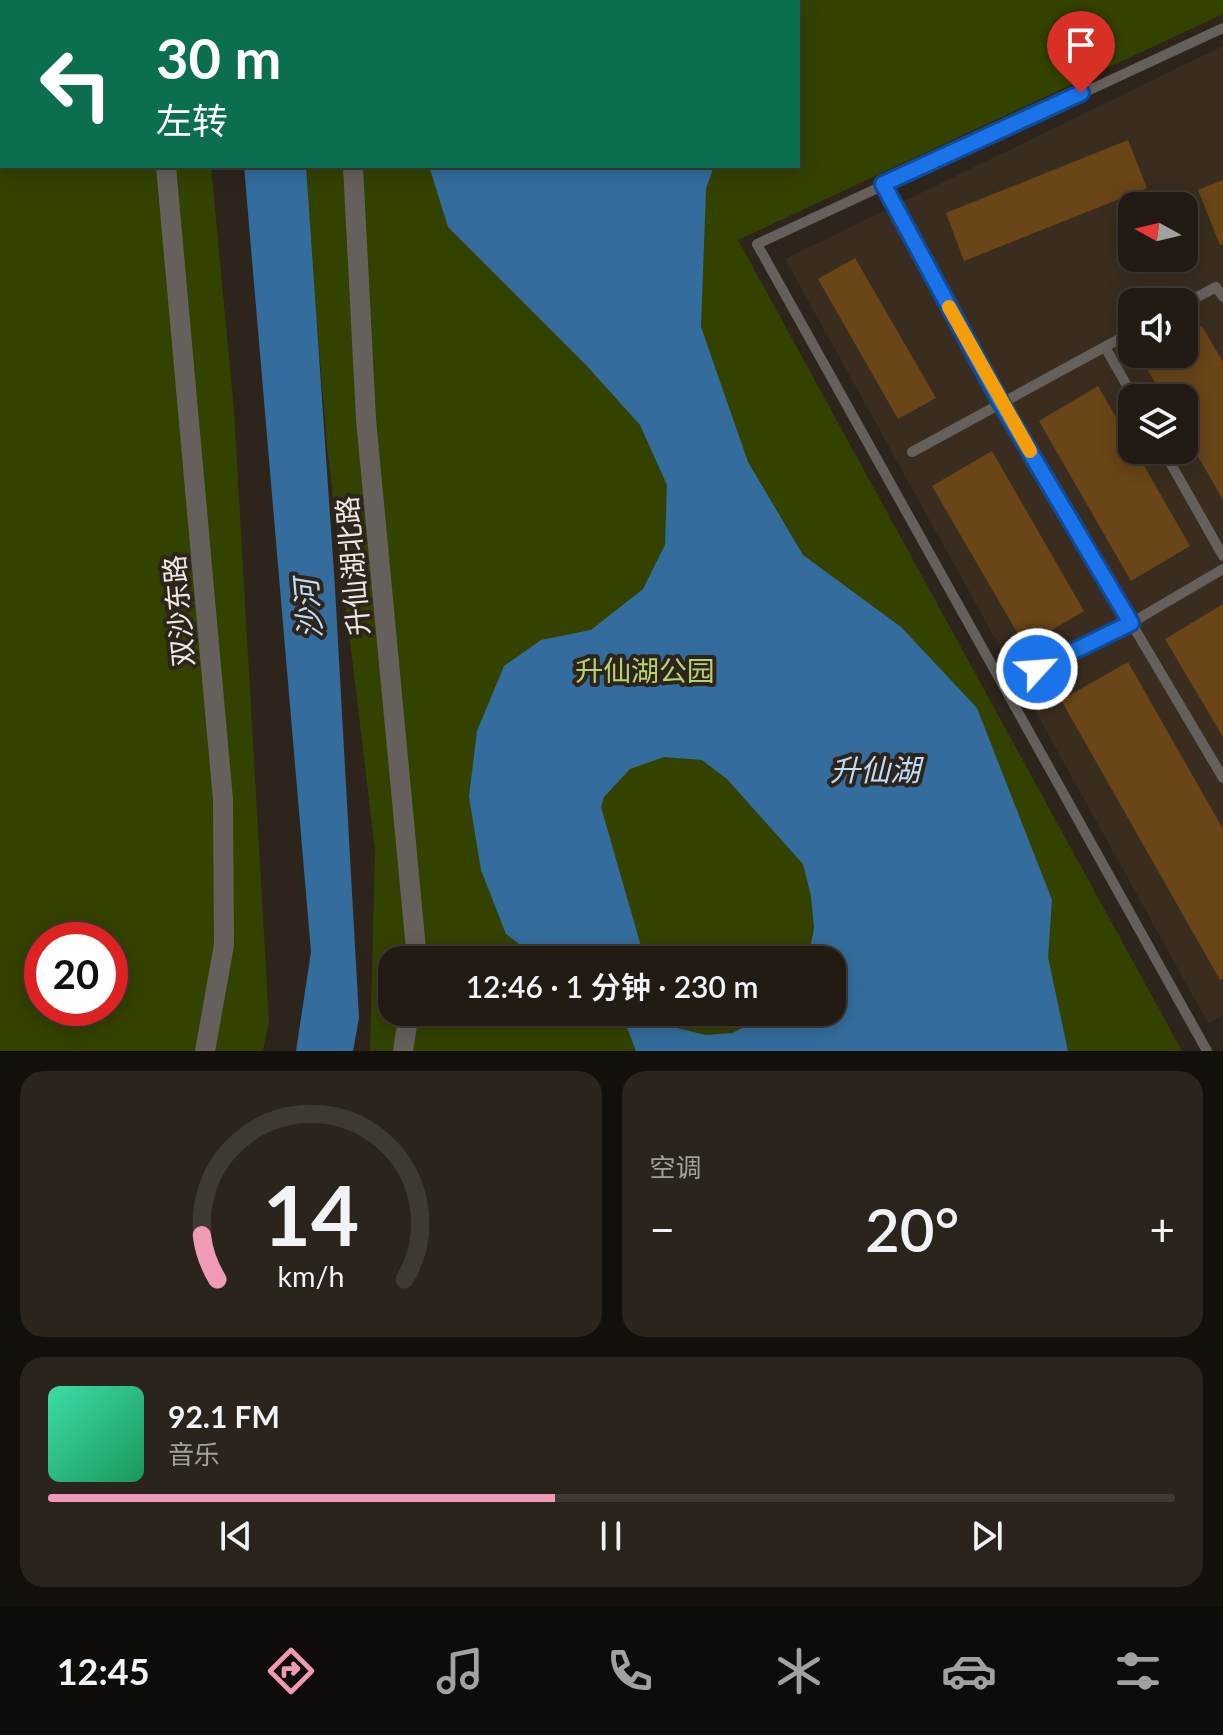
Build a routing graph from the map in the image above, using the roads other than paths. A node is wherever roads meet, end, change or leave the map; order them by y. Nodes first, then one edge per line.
1 (1223, 28) edge
2 (166, 168) edge
3 (353, 168) edge
4 (883, 184) junction
5 (1198, 297) edge
6 (1223, 297) edge
7 (1118, 340) edge
8 (1105, 347) junction
9 (1126, 384) edge
10 (1001, 403) junction
11 (912, 452) dead end
12 (1171, 464) edge
13 (1223, 556) edge
14 (1223, 569) edge
15 (1131, 623) junction
16 (1037, 669) dead end
17 (1223, 778) edge
18 (416, 946) edge
19 (407, 1026) edge
20 (205, 1051) edge
21 (403, 1051) edge
22 (1207, 1051) edge

1 - 4 lane
2 - 20 street, 双沙东路
3 - 18 street, 升仙湖北路
4 - 10 lane
4 - 22 lane
5 - 6 lane
7 - 8 lane
8 - 9 lane
8 - 10 lane
10 - 11 lane
10 - 15 lane
12 - 13 lane
14 - 15 lane
15 - 16 lane
15 - 17 lane
19 - 21 street

